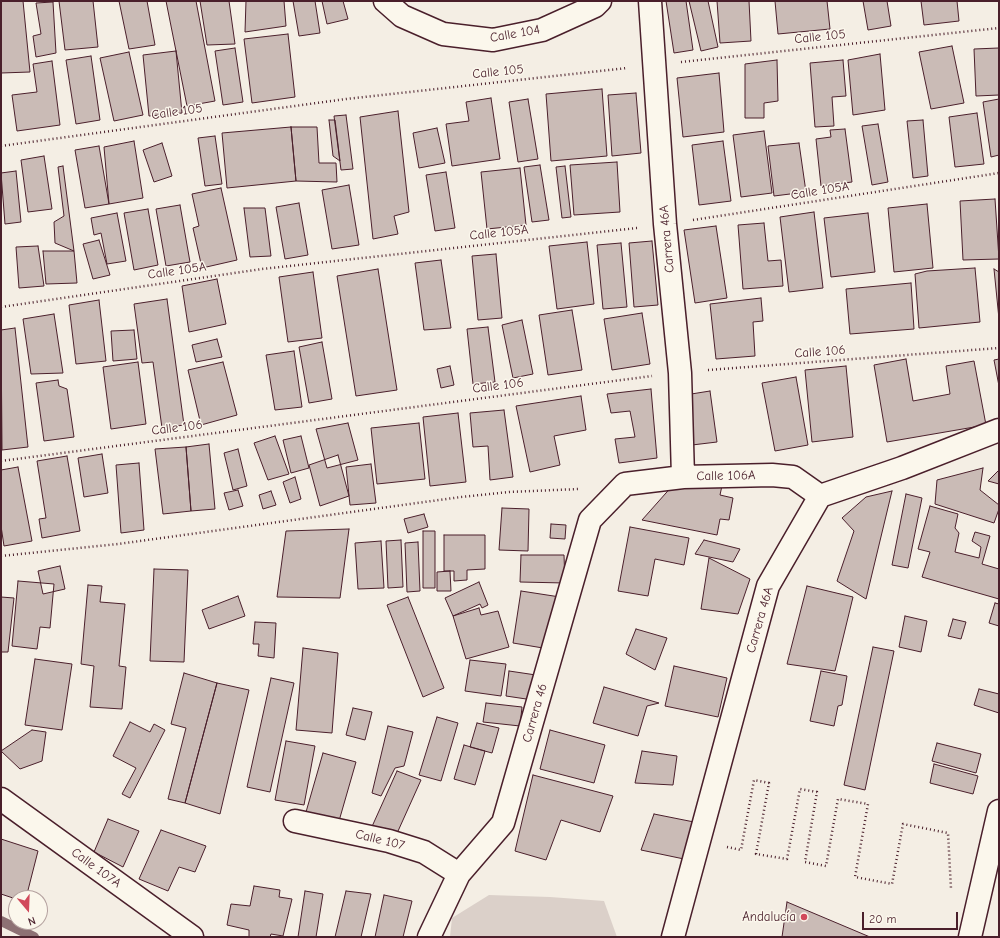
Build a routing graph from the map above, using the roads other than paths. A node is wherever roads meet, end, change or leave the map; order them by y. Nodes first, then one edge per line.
1 (385, 1) edge
2 (600, 1) edge
3 (650, 1) edge
4 (999, 430) edge
5 (683, 477) junction
6 (625, 484) joint
7 (820, 496) junction
8 (1, 799) edge
9 (999, 811) edge
10 (295, 822) dead end
11 (459, 874) junction
12 (192, 937) edge
13 (429, 937) edge
14 (673, 937) edge
15 (970, 937) edge

1 - 2 street, Calle 104
3 - 5 street, Carrera 46A
4 - 7 street
5 - 6 street, Calle 106A
5 - 7 street, Calle 106A
6 - 11 street, Carrera 46
7 - 14 street, Carrera 46A
8 - 12 street, Calle 107A
9 - 15 street
10 - 11 street, Calle 107
11 - 13 street, Carrera 46

